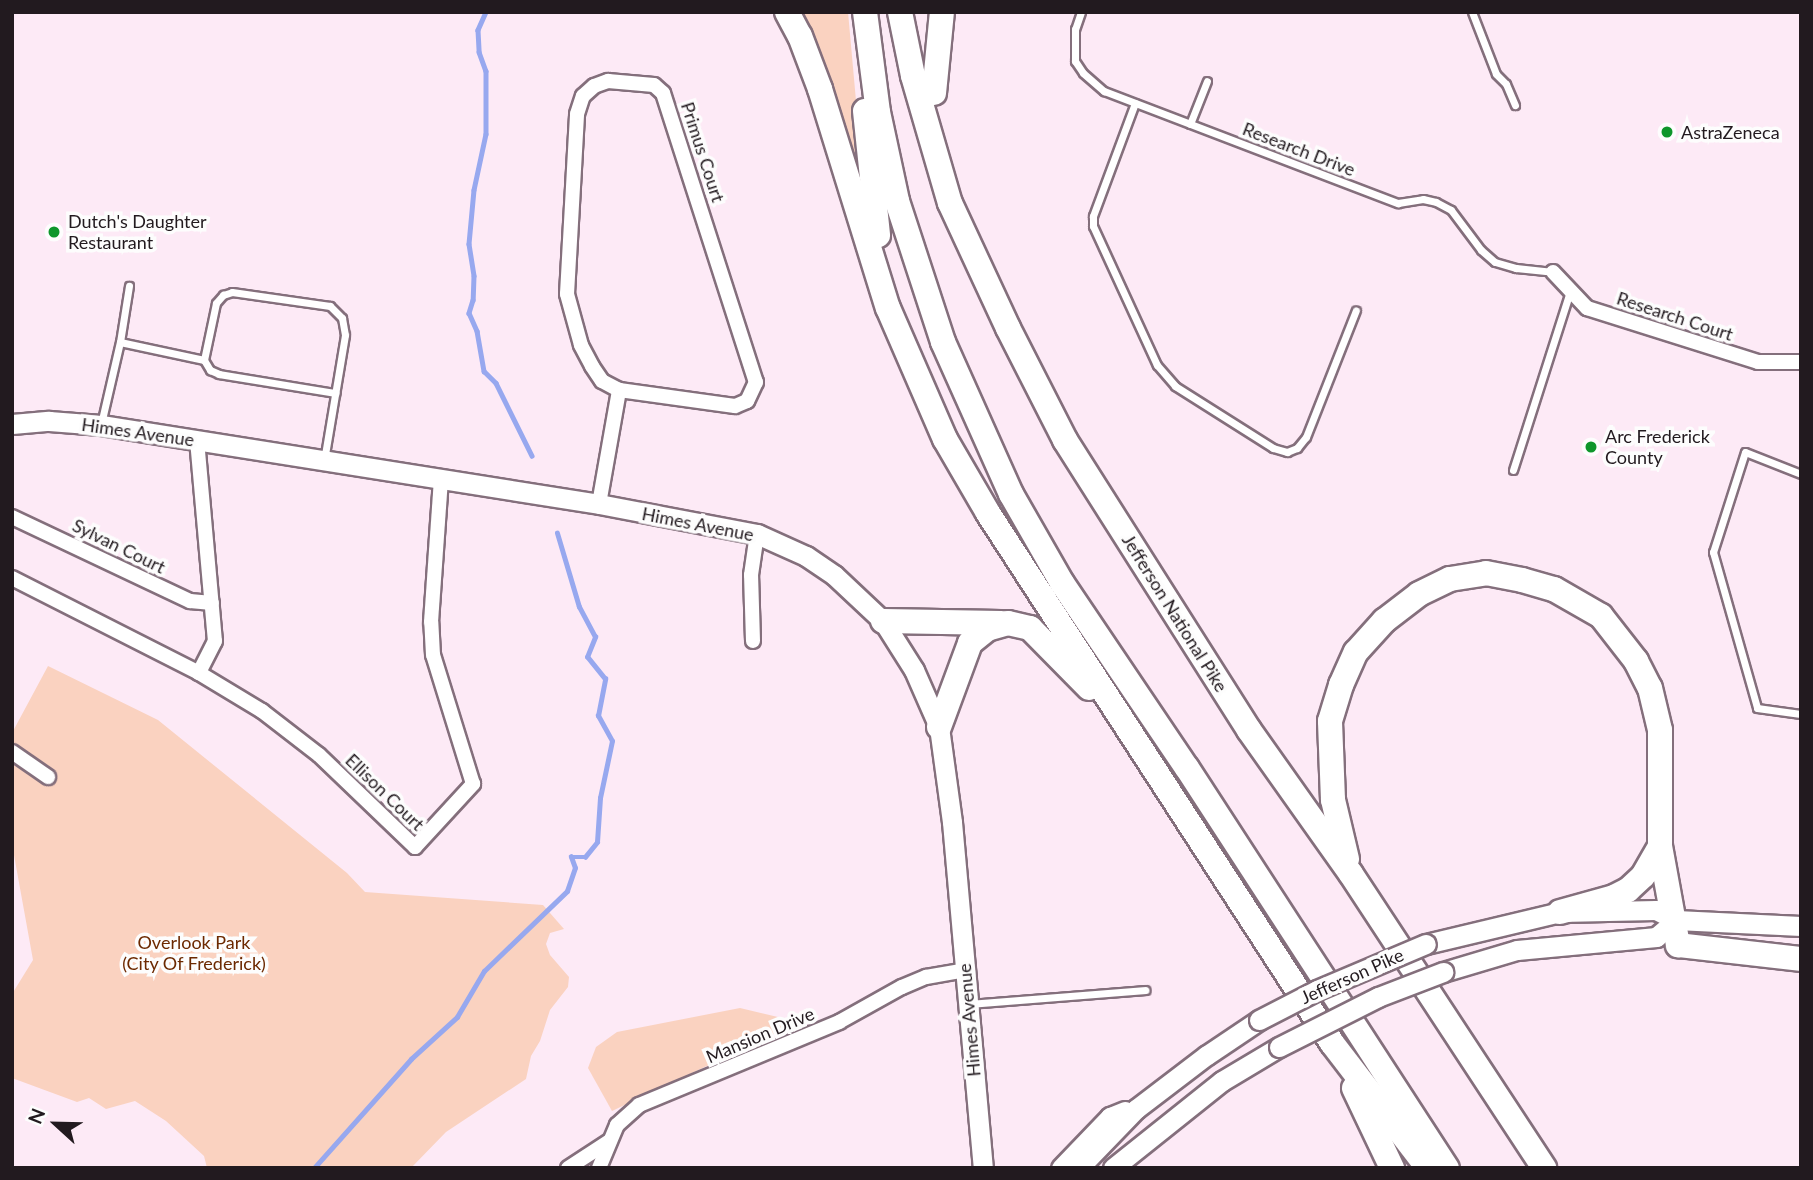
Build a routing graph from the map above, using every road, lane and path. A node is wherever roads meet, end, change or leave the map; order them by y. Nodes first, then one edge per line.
1 (787, 12) edge
2 (864, 12) edge
3 (900, 12) edge
4 (916, 12) edge
5 (942, 12) edge
6 (1081, 12) edge
7 (1472, 12) edge
8 (1206, 82) dead end
9 (934, 93) junction
10 (1135, 103) junction
11 (1515, 105) dead end
12 (1190, 124) junction
13 (965, 228) junction
14 (1553, 272) joint
15 (129, 286) dead end
16 (1570, 291) junction
17 (887, 308) junction
18 (1356, 310) dead end
19 (120, 342) junction
20 (204, 360) junction
21 (1801, 362) edge
22 (619, 390) junction
23 (335, 393) junction
24 (12, 424) edge
25 (101, 425) junction
26 (197, 440) junction
27 (324, 461) junction
28 (1513, 470) dead end
29 (1801, 474) edge
30 (441, 480) junction
31 (599, 504) junction
32 (12, 517) edge
33 (757, 534) junction
34 (12, 578) edge
35 (212, 603) junction
36 (883, 621) junction
37 (1008, 623) junction
38 (753, 641) dead end
39 (199, 673) junction
40 (1801, 714) edge
41 (939, 727) junction
42 (1137, 739) junction
43 (12, 752) edge
44 (48, 777) dead end
45 (1660, 846) junction
46 (1351, 874) junction
47 (1560, 912) junction
48 (1676, 920) junction
49 (1801, 926) edge
50 (1801, 960) edge
51 (965, 970) junction
52 (1145, 990) dead end
53 (968, 1004) junction
54 (1332, 1043) junction
55 (1483, 1074) junction
56 (1136, 1109) junction
57 (608, 1142) junction
58 (983, 1166) edge
59 (568, 1168) edge
60 (599, 1168) edge
61 (1061, 1168) edge
62 (1079, 1168) edge
63 (1113, 1168) edge
64 (1392, 1168) edge
65 (1428, 1168) edge
66 (1447, 1168) edge
67 (1544, 1168) edge
68 (1561, 1168) edge

1 - 17 highway
2 - 17 highway
2 - 66 highway
3 - 13 highway, Jefferson National Pike
4 - 9 highway
5 - 9 highway
6 - 10 lane, Research Drive
7 - 11 lane
8 - 12 lane
9 - 13 highway
10 - 12 lane, Research Drive
10 - 18 lane
12 - 14 lane, Research Drive
13 - 46 highway, Jefferson National Pike
14 - 16 street, Research Court
15 - 19 lane
16 - 21 street, Research Court
16 - 28 lane
17 - 42 highway
19 - 20 lane
19 - 25 lane
20 - 23 lane
20 - 23 lane
22 - 22 street, Primus Court
22 - 31 street
23 - 27 lane
24 - 25 main road, Himes Avenue
25 - 26 main road, Himes Avenue
26 - 27 main road, Himes Avenue
26 - 35 street
27 - 30 main road, Himes Avenue
29 - 40 lane
30 - 31 main road, Himes Avenue
30 - 39 street, Ellison Court
31 - 33 main road, Himes Avenue
32 - 35 street, Sylvan Court
33 - 36 main road, Himes Avenue
33 - 38 street
34 - 39 street
35 - 39 street
36 - 37 highway
36 - 41 main road, Himes Avenue
37 - 41 highway
37 - 42 highway
41 - 51 main road, Himes Avenue
42 - 54 highway
43 - 44 street
45 - 46 highway
45 - 47 highway
45 - 48 highway
46 - 55 highway, Jefferson National Pike
47 - 48 main road, Jefferson Pike
47 - 56 main road, Jefferson Pike, bridge
48 - 49 main road, Jefferson Pike
48 - 50 highway
48 - 63 main road, Jefferson Pike, bridge
51 - 53 main road, Himes Avenue
51 - 57 street, Mansion Drive
52 - 53 lane
53 - 58 main road, Himes Avenue
54 - 64 highway
54 - 65 highway
55 - 67 highway, Jefferson National Pike
55 - 68 highway
56 - 61 main road
56 - 62 main road, Jefferson Pike
57 - 59 street
57 - 60 street, Mansion Drive

